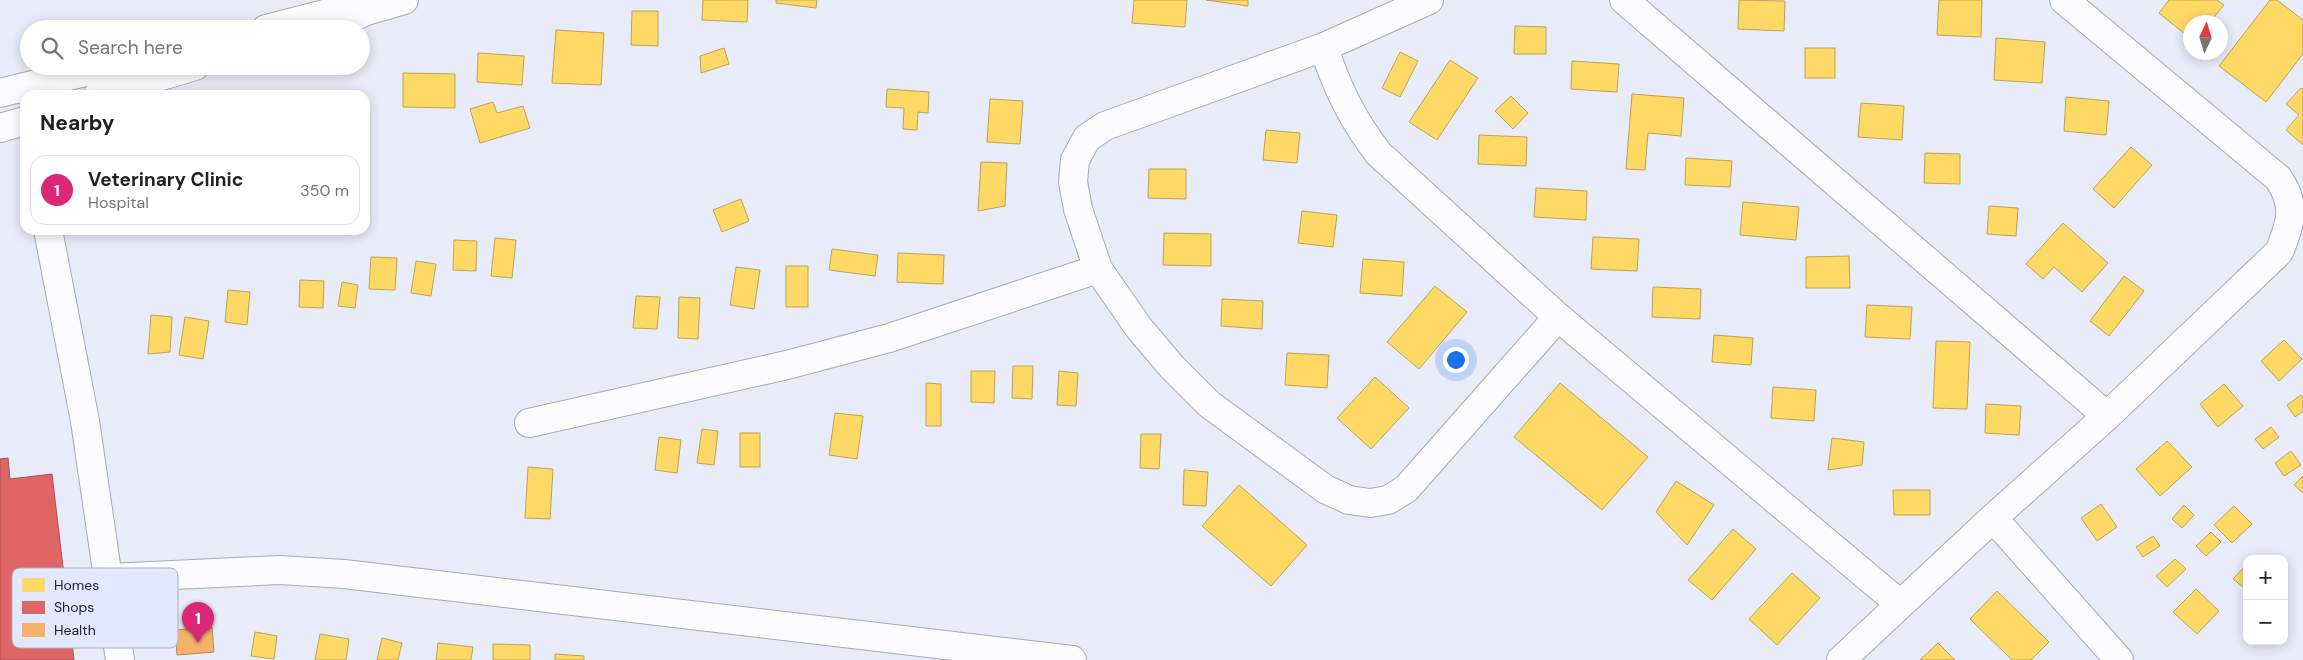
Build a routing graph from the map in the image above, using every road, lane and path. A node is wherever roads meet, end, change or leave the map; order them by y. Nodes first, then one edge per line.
1 (404, 0) edge
2 (1429, 0) edge
3 (1624, 0) edge
4 (2064, 0) edge
5 (366, 11) junction
6 (301, 20) edge
7 (344, 20) edge
8 (1324, 47) junction
9 (82, 75) edge
10 (165, 75) edge
11 (36, 90) edge
12 (115, 90) edge
13 (20, 122) edge
14 (0, 128) edge
15 (49, 235) edge
16 (1098, 269) junction
17 (1558, 318) junction
18 (2107, 416) junction
19 (529, 422) dead end
20 (1993, 518) junction
21 (107, 568) edge
22 (178, 575) edge
23 (1900, 604) junction
24 (1072, 660) edge
25 (1842, 660) edge
26 (2119, 660) edge

1 - 5 street
2 - 8 street
3 - 18 street
4 - 18 street
5 - 6 street
5 - 7 street
8 - 16 street
8 - 17 street
9 - 11 street
10 - 12 street
13 - 14 street
15 - 21 street
16 - 17 street
16 - 19 street
17 - 23 street
18 - 20 street
20 - 23 street
20 - 26 street
22 - 24 street
23 - 25 street

